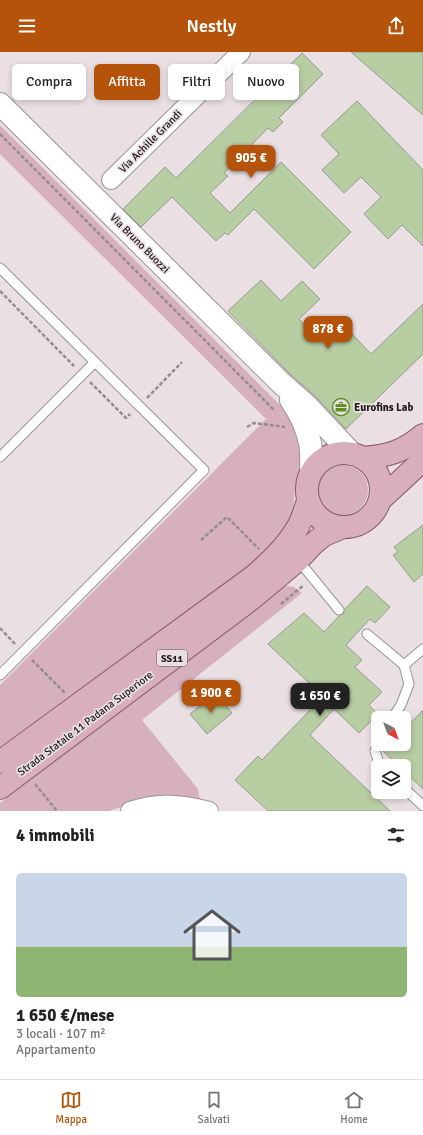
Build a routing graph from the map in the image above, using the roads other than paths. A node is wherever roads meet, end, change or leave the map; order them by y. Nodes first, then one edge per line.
1 (241, 52) edge
2 (0, 104) edge
3 (110, 180) dead end
4 (0, 268) edge
5 (95, 362) junction
6 (280, 382) junction
7 (423, 435) edge
8 (357, 456) junction
9 (0, 457) edge
10 (423, 460) edge
11 (311, 472) junction
12 (380, 500) junction
13 (308, 501) junction
14 (341, 528) junction
15 (298, 560) junction
16 (339, 610) dead end
17 (367, 634) dead end
18 (423, 649) edge
19 (404, 664) junction
20 (0, 675) edge
21 (397, 711) edge
22 (0, 762) edge
23 (0, 788) edge
24 (411, 795) edge
25 (423, 806) edge
26 (130, 811) edge
27 (209, 811) edge

1 - 3 street, Via Achille Grandi
2 - 6 main road, Via Bruno Buozzi
4 - 5 lane
5 - 9 lane
5 - 20 lane
6 - 8 main road, Via Bruno Buozzi
6 - 11 main road, Via Bruno Buozzi
7 - 8 main road
8 - 11 main road
8 - 12 main road
10 - 12 main road, Strada Statale 11 Padana Superiore / SS11
11 - 13 main road, Strada Statale 11 Padana Superiore / SS11
12 - 14 main road, Strada Statale 11 Padana Superiore / SS11
13 - 14 main road
13 - 22 main road, Strada Statale 11 Padana Superiore / SS11
14 - 15 main road, Strada Statale 11 Padana Superiore / SS11
15 - 16 lane
15 - 23 main road, Strada Statale 11 Padana Superiore / SS11
17 - 19 lane
18 - 19 lane
19 - 21 lane
24 - 25 lane
26 - 27 street

